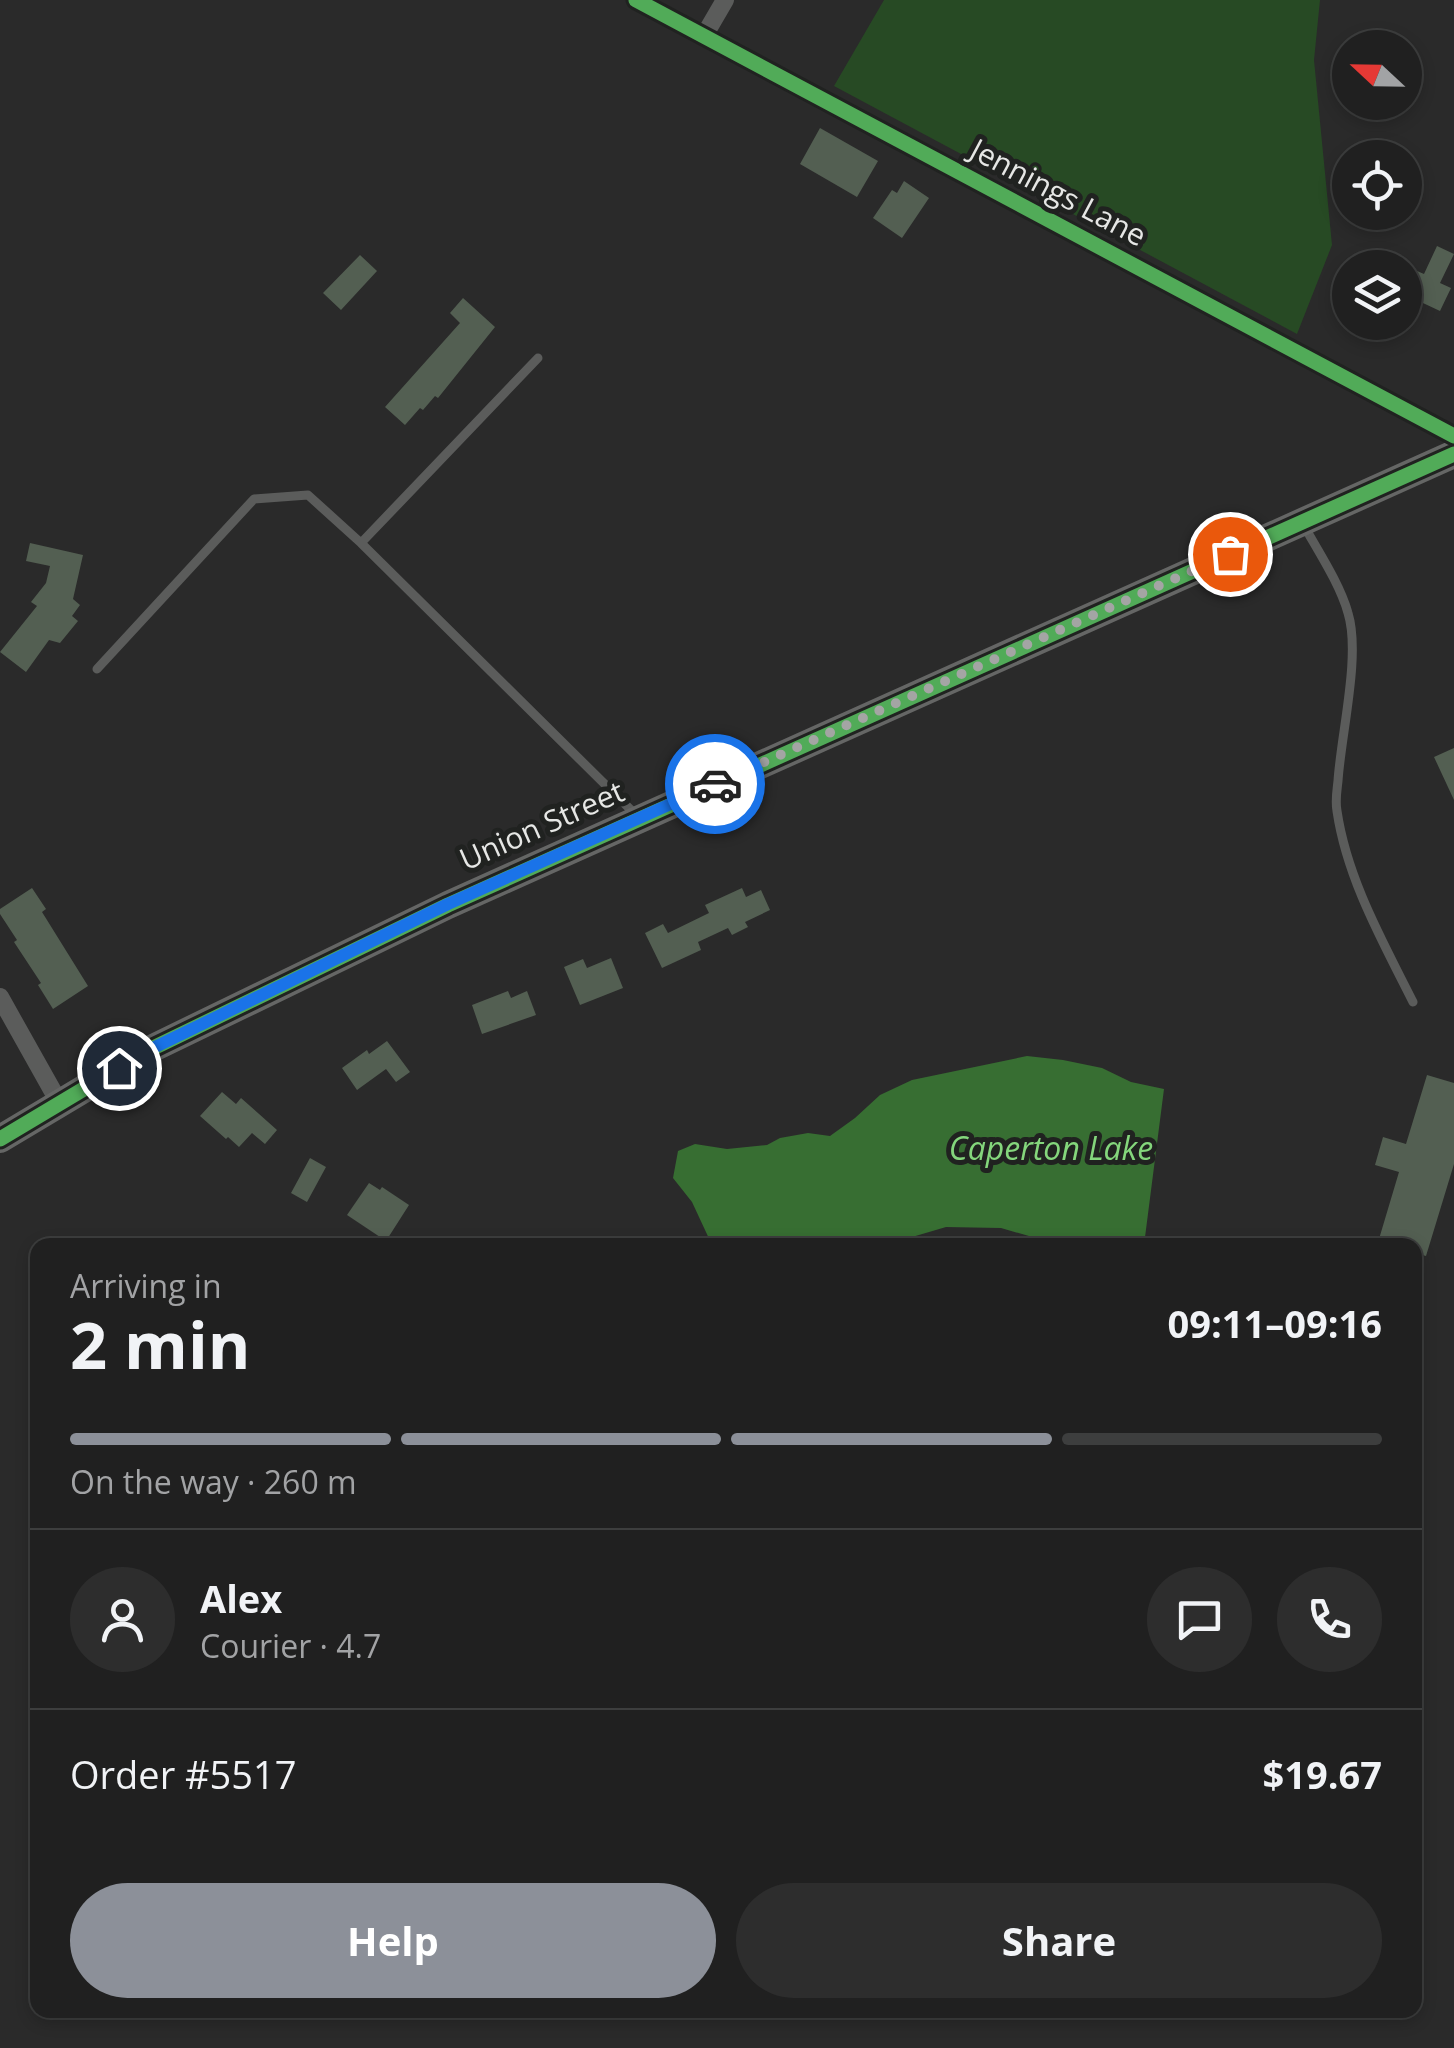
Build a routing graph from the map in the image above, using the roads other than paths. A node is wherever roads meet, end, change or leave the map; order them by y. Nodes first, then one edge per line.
1 (636, 0) edge
2 (724, 0) edge
3 (704, 36) junction
4 (538, 358) dead end
5 (1454, 436) edge
6 (1454, 454) edge
7 (1302, 522) junction
8 (360, 543) junction
9 (97, 669) dead end
10 (639, 818) junction
11 (0, 997) edge
12 (1413, 1002) dead end
13 (60, 1104) junction
14 (0, 1140) edge

1 - 3 street, Jennings Lane
2 - 3 street
3 - 5 street, Jennings Lane
4 - 8 lane
6 - 7 main road, Union Street
7 - 10 main road, Union Street
7 - 12 lane
8 - 9 lane
8 - 10 lane
10 - 13 main road, Union Street
11 - 13 street
13 - 14 main road, Union Street

